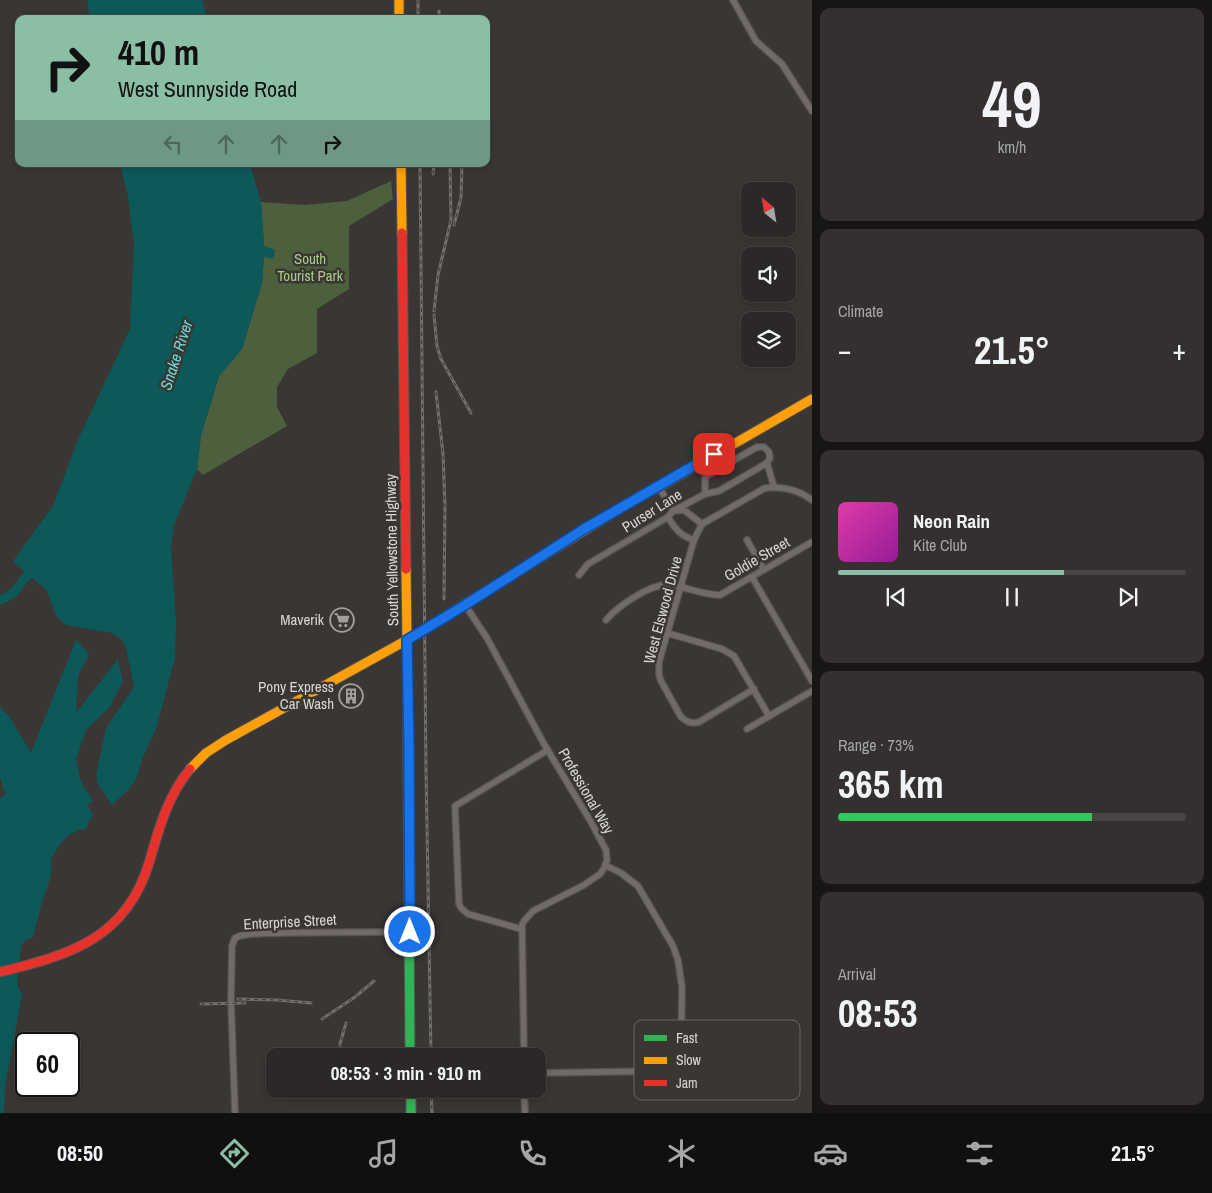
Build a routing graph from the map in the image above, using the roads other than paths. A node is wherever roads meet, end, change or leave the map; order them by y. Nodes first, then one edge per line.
1 (399, 0) edge
2 (733, 0) edge
3 (399, 15) edge
4 (812, 111) edge
5 (401, 167) edge
6 (812, 399) edge
7 (767, 463) junction
8 (659, 487) junction
9 (774, 487) junction
10 (705, 494) junction
11 (812, 500) edge
12 (674, 511) junction
13 (668, 517) junction
14 (702, 524) junction
15 (694, 540) junction
16 (747, 540) dead end
17 (812, 542) edge
18 (764, 570) junction
19 (579, 575) dead end
20 (752, 577) junction
21 (681, 588) junction
22 (465, 605) junction
23 (606, 620) dead end
24 (667, 633) junction
25 (407, 640) junction
26 (812, 681) edge
27 (754, 690) junction
28 (812, 691) edge
29 (769, 716) junction
30 (747, 729) dead end
31 (548, 750) junction
32 (605, 865) junction
33 (522, 929) junction
34 (410, 932) junction
35 (0, 972) edge
36 (682, 1020) edge
37 (410, 1048) edge
38 (524, 1048) edge
39 (634, 1071) edge
40 (546, 1073) edge
41 (410, 1098) edge
42 (524, 1098) edge
43 (235, 1113) edge
44 (411, 1113) edge
45 (525, 1113) edge

1 - 3 main road
2 - 4 street
5 - 25 main road, South Yellowstone Highway
6 - 8 main road
7 - 9 street
7 - 10 street
7 - 10 street, Purser Lane
8 - 12 street
8 - 22 main road
9 - 11 street
9 - 14 street
10 - 12 street, Purser Lane
12 - 13 street, Purser Lane
12 - 14 street
13 - 15 street
13 - 19 street, Purser Lane
14 - 15 street, West Elswood Drive
15 - 21 street, West Elswood Drive
16 - 18 street
17 - 18 street, Goldie Street
18 - 20 street, Goldie Street
20 - 21 street, Goldie Street
20 - 26 street
21 - 23 street, Goldie Street
21 - 24 street, West Elswood Drive
22 - 25 main road
22 - 31 street, Professional Way
24 - 27 street
24 - 27 street, West Elswood Drive
25 - 34 main road, South Yellowstone Highway
25 - 35 main road
27 - 29 street
28 - 29 street
29 - 30 street
31 - 32 street, Professional Way
31 - 33 street
32 - 33 street
32 - 36 street
33 - 38 street
34 - 37 main road, South Yellowstone Highway
34 - 43 street, Enterprise Street
39 - 40 street
41 - 44 main road
42 - 45 street

